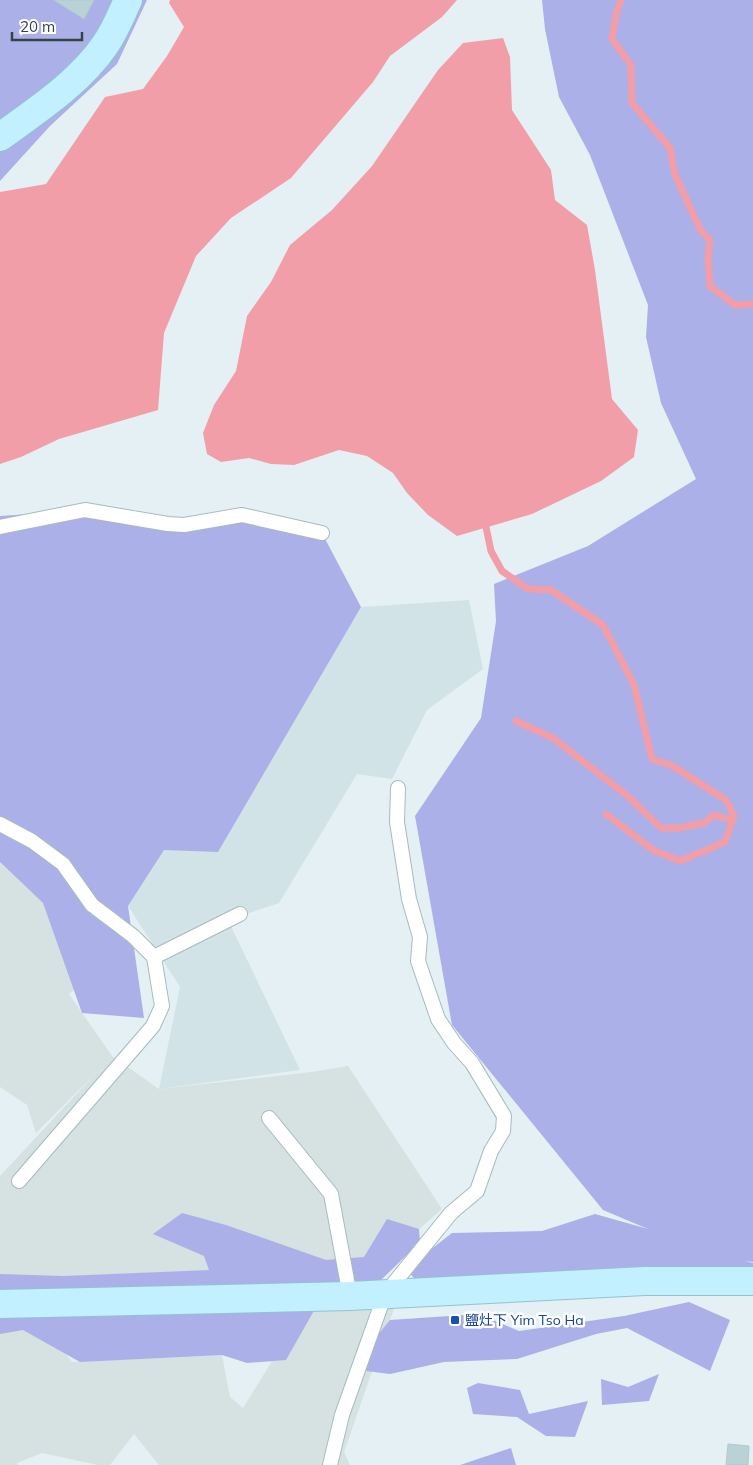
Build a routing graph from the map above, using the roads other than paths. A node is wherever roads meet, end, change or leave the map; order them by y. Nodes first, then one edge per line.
1 (128, 0) edge
2 (0, 137) edge
3 (0, 527) edge
4 (322, 533) dead end
5 (398, 788) dead end
6 (0, 824) edge
7 (240, 914) dead end
8 (154, 957) junction
9 (269, 1118) dead end
10 (19, 1181) dead end
11 (753, 1281) edge
12 (386, 1294) junction
13 (350, 1296) junction
14 (0, 1304) edge
15 (330, 1465) edge

1 - 2 main road
3 - 4 lane
5 - 12 lane
6 - 8 lane
7 - 8 lane
8 - 10 lane
9 - 13 lane
11 - 12 main road
12 - 13 main road
12 - 15 lane
13 - 14 main road

